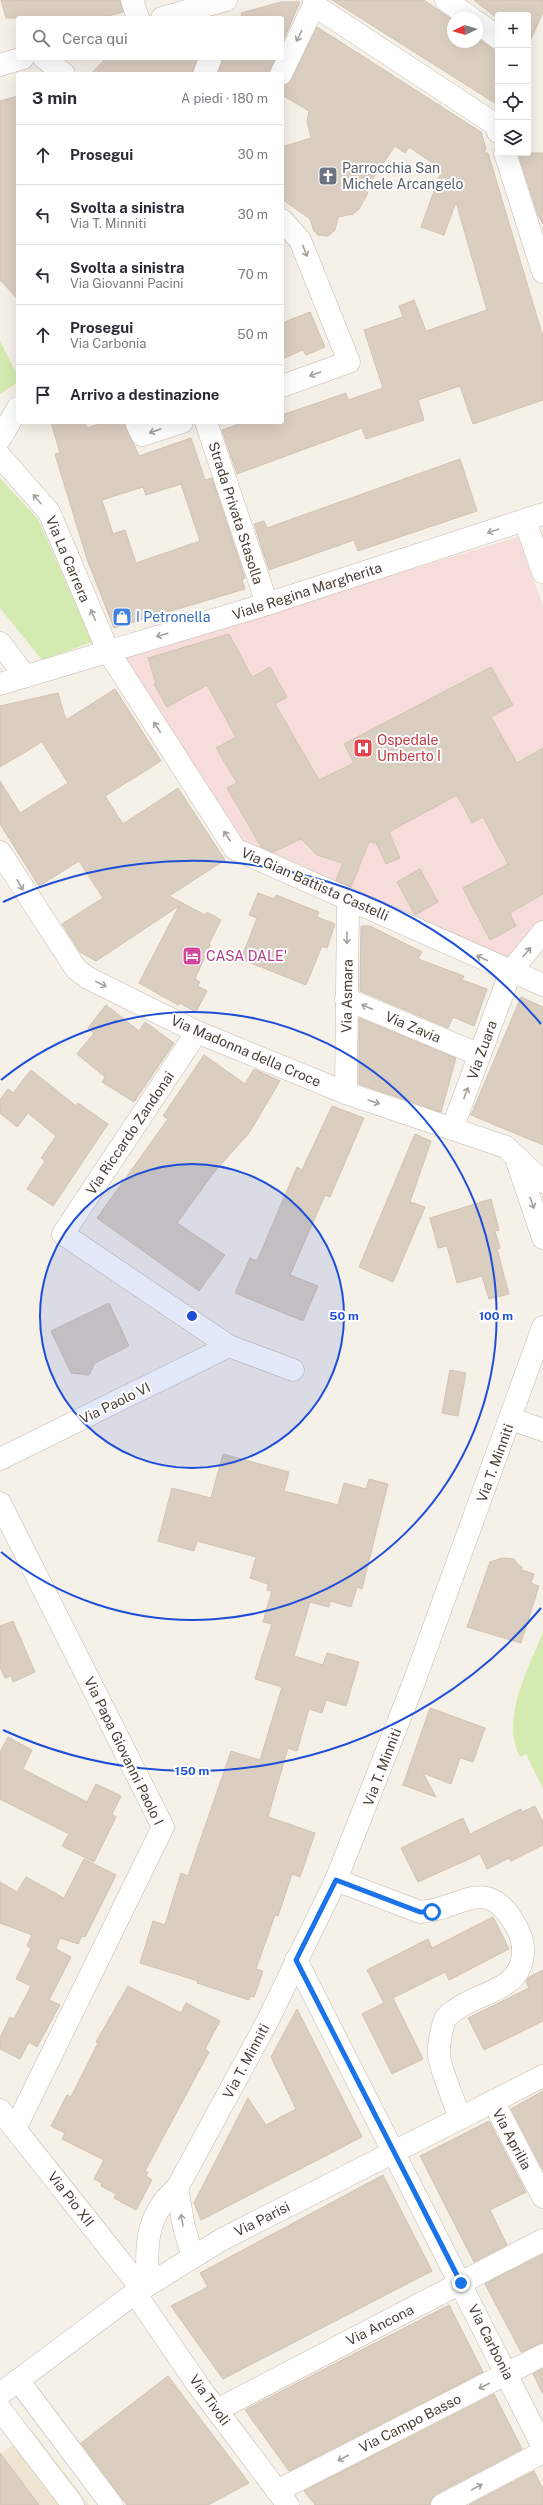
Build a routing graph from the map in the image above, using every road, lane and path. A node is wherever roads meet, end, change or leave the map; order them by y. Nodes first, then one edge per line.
1 (132, 0) edge
2 (226, 0) edge
3 (236, 0) edge
4 (446, 0) edge
5 (314, 2) edge
6 (463, 12) edge
7 (137, 16) edge
8 (169, 16) edge
9 (229, 16) edge
10 (483, 27) edge
11 (495, 36) edge
12 (46, 60) edge
13 (210, 60) edge
14 (62, 72) edge
15 (205, 72) edge
16 (282, 72) edge
17 (495, 124) edge
18 (506, 156) edge
19 (284, 222) edge
20 (543, 272) edge
21 (284, 385) edge
22 (16, 411) edge
23 (137, 424) edge
24 (176, 424) edge
25 (207, 424) edge
26 (0, 439) edge
27 (0, 456) edge
28 (534, 517) edge
29 (543, 572) edge
30 (266, 604) junction
31 (0, 643) edge
32 (108, 651) junction
33 (25, 676) junction
34 (0, 684) edge
35 (0, 852) edge
36 (348, 899) junction
37 (543, 932) edge
38 (511, 971) junction
39 (543, 985) edge
40 (346, 999) junction
41 (198, 1032) junction
42 (480, 1055) junction
43 (346, 1093) junction
44 (452, 1129) junction
45 (514, 1153) junction
46 (543, 1182) edge
47 (543, 1238) edge
48 (543, 1327) edge
49 (229, 1346) junction
50 (293, 1370) dead end
51 (511, 1419) junction
52 (543, 1430) edge
53 (0, 1459) edge
54 (0, 1503) edge
55 (336, 1880) junction
56 (296, 1960) junction
57 (543, 2076) edge
58 (493, 2101) junction
59 (0, 2110) edge
60 (460, 2118) junction
61 (15, 2129) junction
62 (394, 2152) junction
63 (177, 2188) junction
64 (543, 2197) edge
65 (543, 2240) edge
66 (193, 2257) junction
67 (461, 2283) junction
68 (142, 2289) junction
69 (543, 2355) edge
70 (507, 2374) junction
71 (18, 2380) junction
72 (0, 2394) edge
73 (0, 2409) edge
74 (217, 2410) junction
75 (8, 2435) edge
76 (543, 2447) edge
77 (543, 2452) edge
78 (283, 2498) edge
79 (73, 2505) edge
80 (112, 2505) edge
81 (442, 2505) edge

1 - 7 street
2 - 8 street
3 - 9 street
4 - 6 street
5 -> 16 street
5 - 17 street
10 - 11 street
12 - 14 street
13 - 15 street
18 - 20 street
19 -> 21 street
22 - 26 street
24 -> 23 street
25 - 30 street, Strada Privata Stasolla
32 -> 27 street, Via La Carrera
28 - 29 street
28 -> 30 street, Viale Regina Margherita
30 -> 32 street, Viale Regina Margherita
31 - 33 street
32 - 33 street, Viale Regina Margherita
36 -> 32 street, Via Gian Battista Castelli
33 - 34 street, Viale Regina Margherita
35 -> 41 street, Via Madonna della Croce
38 -> 36 street, Via Gian Battista Castelli
36 -> 40 street, Via Asmara
38 -> 37 street, Via Zuara
38 - 39 street, Via Gian Battista Castelli
38 - 42 street, Via Zuara
42 -> 40 street, Via Zavia
40 - 43 street, Via Asmara
41 - 43 street, Via Madonna della Croce
41 - 49 street, Via Riccardo Zandonai
44 -> 42 street, Via Zuara
43 -> 44 street, Via Madonna della Croce
44 - 45 street, Via Madonna della Croce
45 - 46 street, Via Madonna della Croce
45 -> 47 street
48 - 51 street, Via T. Minniti
49 - 50 street
49 - 53 street, Via Paolo VI
51 - 52 street
51 - 55 street, Via T. Minniti
54 - 61 street, Via Papa Giovanni Paolo I
55 - 56 street, Via T. Minniti
55 - 60 street
56 - 62 street, Via Carbonia
56 - 63 street, Via T. Minniti
57 - 58 street, Via Parisi
58 - 60 street, Via Parisi
58 - 64 street, Via Aprilia
59 - 61 street, Via Pio XII
60 - 62 street, Via Parisi
61 - 68 street, Via Pio XII
62 - 66 street, Via Parisi
62 - 67 street, Via Carbonia
66 -> 63 street
63 - 68 street, Via T. Minniti
65 - 67 street, Via Ancona
66 - 68 street, Via Parisi
67 - 70 street, Via Carbonia
67 - 74 street, Via Ancona
68 - 71 street, Via Parisi
68 - 74 street, Via Tivoli
69 - 70 street, Via Campo Basso
70 - 76 street, Via Carbonia
70 -> 78 street, Via Campo Basso
71 - 72 street, Via Parisi
71 - 80 street
73 - 75 street
74 - 78 street, Via Tivoli
75 - 79 street
81 -> 77 street

